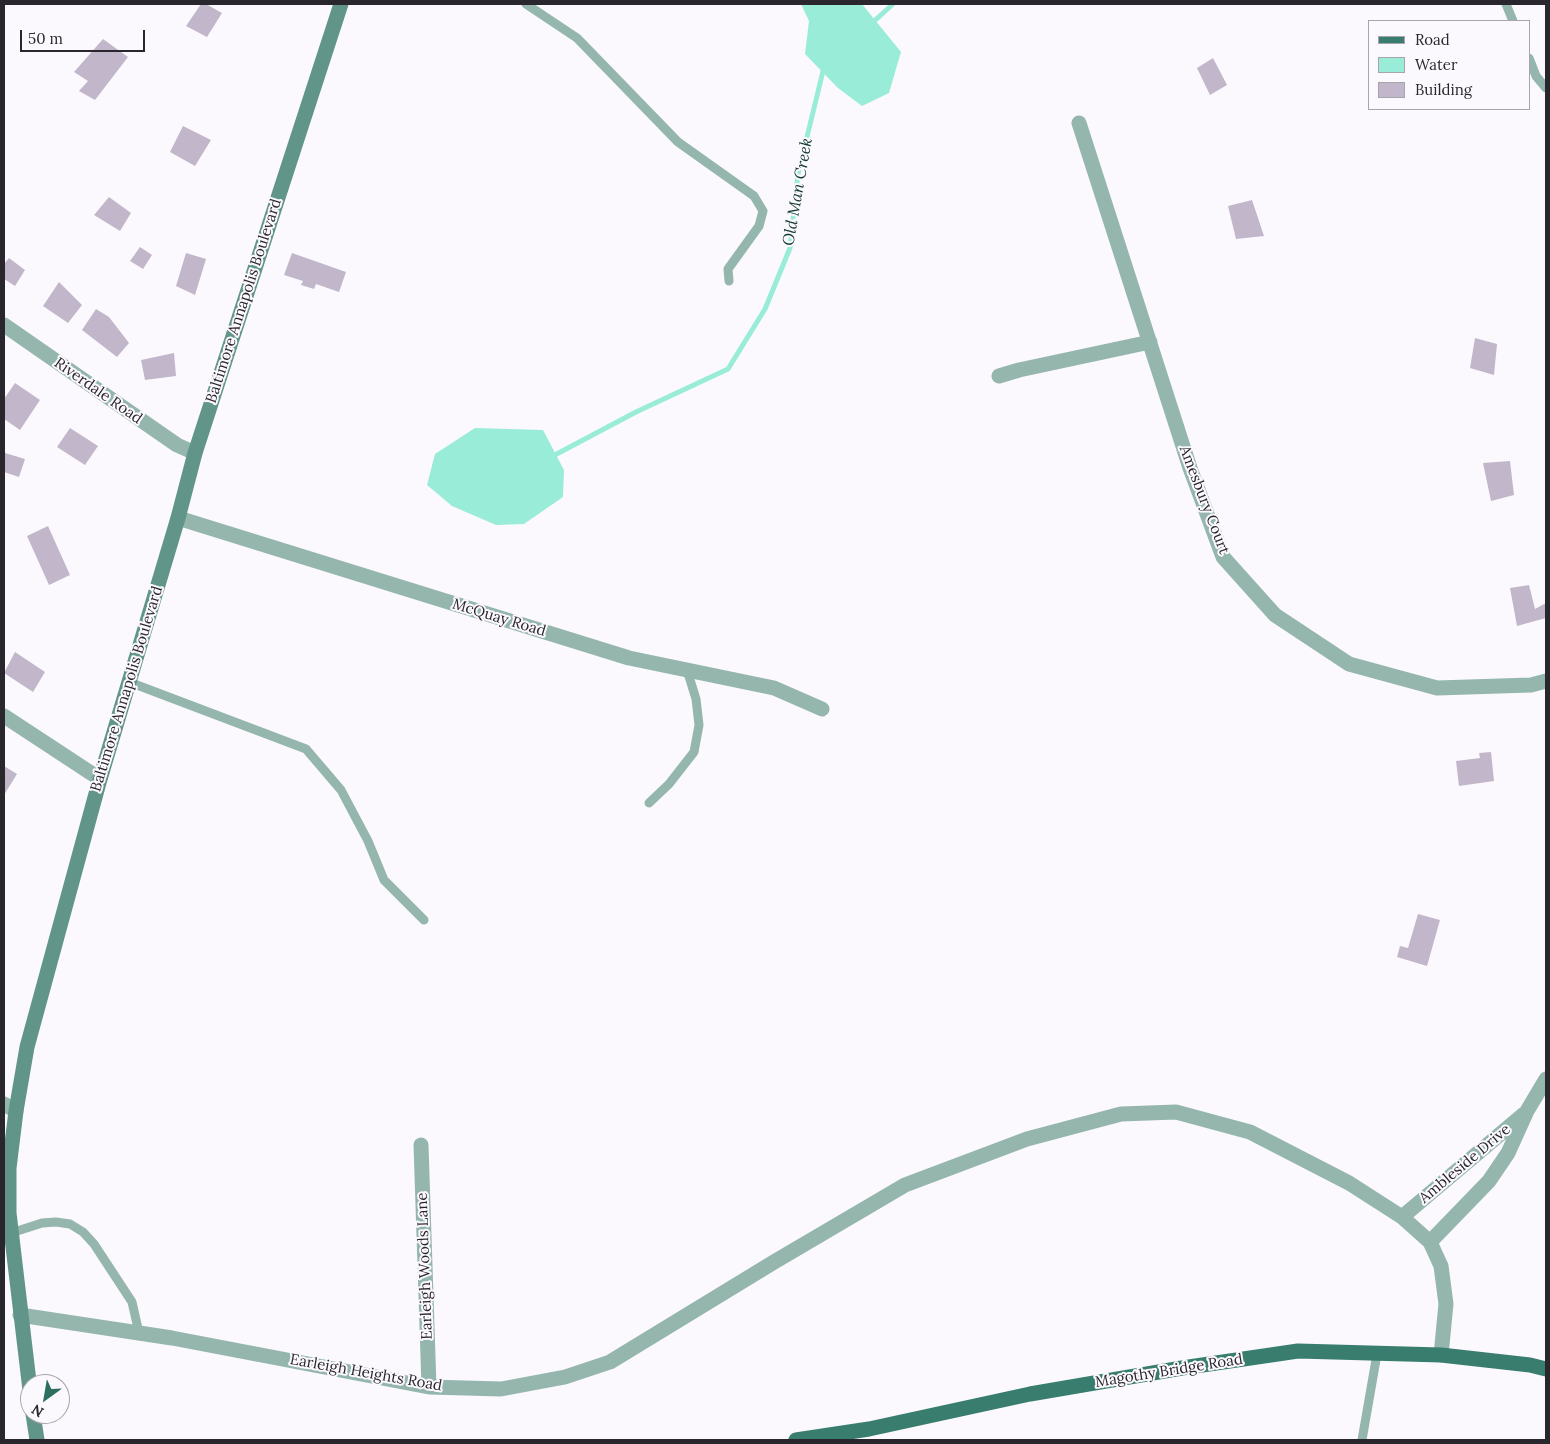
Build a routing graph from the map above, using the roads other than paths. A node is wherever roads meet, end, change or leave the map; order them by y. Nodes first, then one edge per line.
1 (342, 4) edge
2 (526, 4) edge
3 (1506, 4) edge
4 (1513, 20) edge
5 (1530, 61) edge
6 (1546, 88) edge
7 (1079, 123) dead end
8 (729, 282) dead end
9 (4, 325) edge
10 (1150, 342) junction
11 (1000, 376) dead end
12 (195, 453) junction
13 (178, 518) junction
14 (687, 670) junction
15 (1546, 681) edge
16 (129, 682) junction
17 (822, 708) dead end
18 (4, 716) edge
19 (100, 779) junction
20 (649, 803) dead end
21 (424, 920) dead end
22 (1546, 1079) edge
23 (10, 1108) edge
24 (1528, 1111) junction
25 (421, 1146) dead end
26 (1402, 1217) junction
27 (11, 1233) junction
28 (1430, 1242) junction
29 (20, 1315) junction
30 (139, 1333) junction
31 (1377, 1354) junction
32 (1441, 1355) junction
33 (1546, 1369) edge
34 (28, 1374) edge
35 (429, 1387) junction
36 (35, 1424) edge
37 (37, 1440) edge
38 (796, 1440) edge
39 (1362, 1440) edge

1 - 12 main road, Baltimore Annapolis Boulevard
2 - 8 lane
3 - 4 lane
5 - 6 lane
7 - 10 street, Amesbury Court
9 - 12 street, Riverdale Road
10 - 11 street
10 - 15 street, Amesbury Court
12 - 13 main road, Baltimore Annapolis Boulevard
13 - 14 street, McQuay Road
13 - 16 main road, Baltimore Annapolis Boulevard
14 - 17 street, McQuay Road
14 - 20 lane
16 - 19 main road, Baltimore Annapolis Boulevard
16 - 21 lane
18 - 19 street
19 - 23 main road, Baltimore Annapolis Boulevard
22 - 24 street, Ambleside Drive
23 - 27 main road, Baltimore Annapolis Boulevard
24 - 26 street, Ambleside Drive
24 - 28 street, Ambleside Drive
25 - 35 street, Earleigh Woods Lane
26 - 28 street, Earleigh Heights Road
26 - 35 street, Earleigh Heights Road
27 - 29 main road, Baltimore Annapolis Boulevard
27 - 30 lane
28 - 32 street
29 - 30 street, Earleigh Heights Road
29 - 34 main road, Baltimore Annapolis Boulevard
30 - 35 street, Earleigh Heights Road
31 - 32 main road, Magothy Bridge Road
31 - 38 main road, Magothy Bridge Road
31 - 39 lane
32 - 33 main road, Magothy Bridge Road
36 - 37 main road

